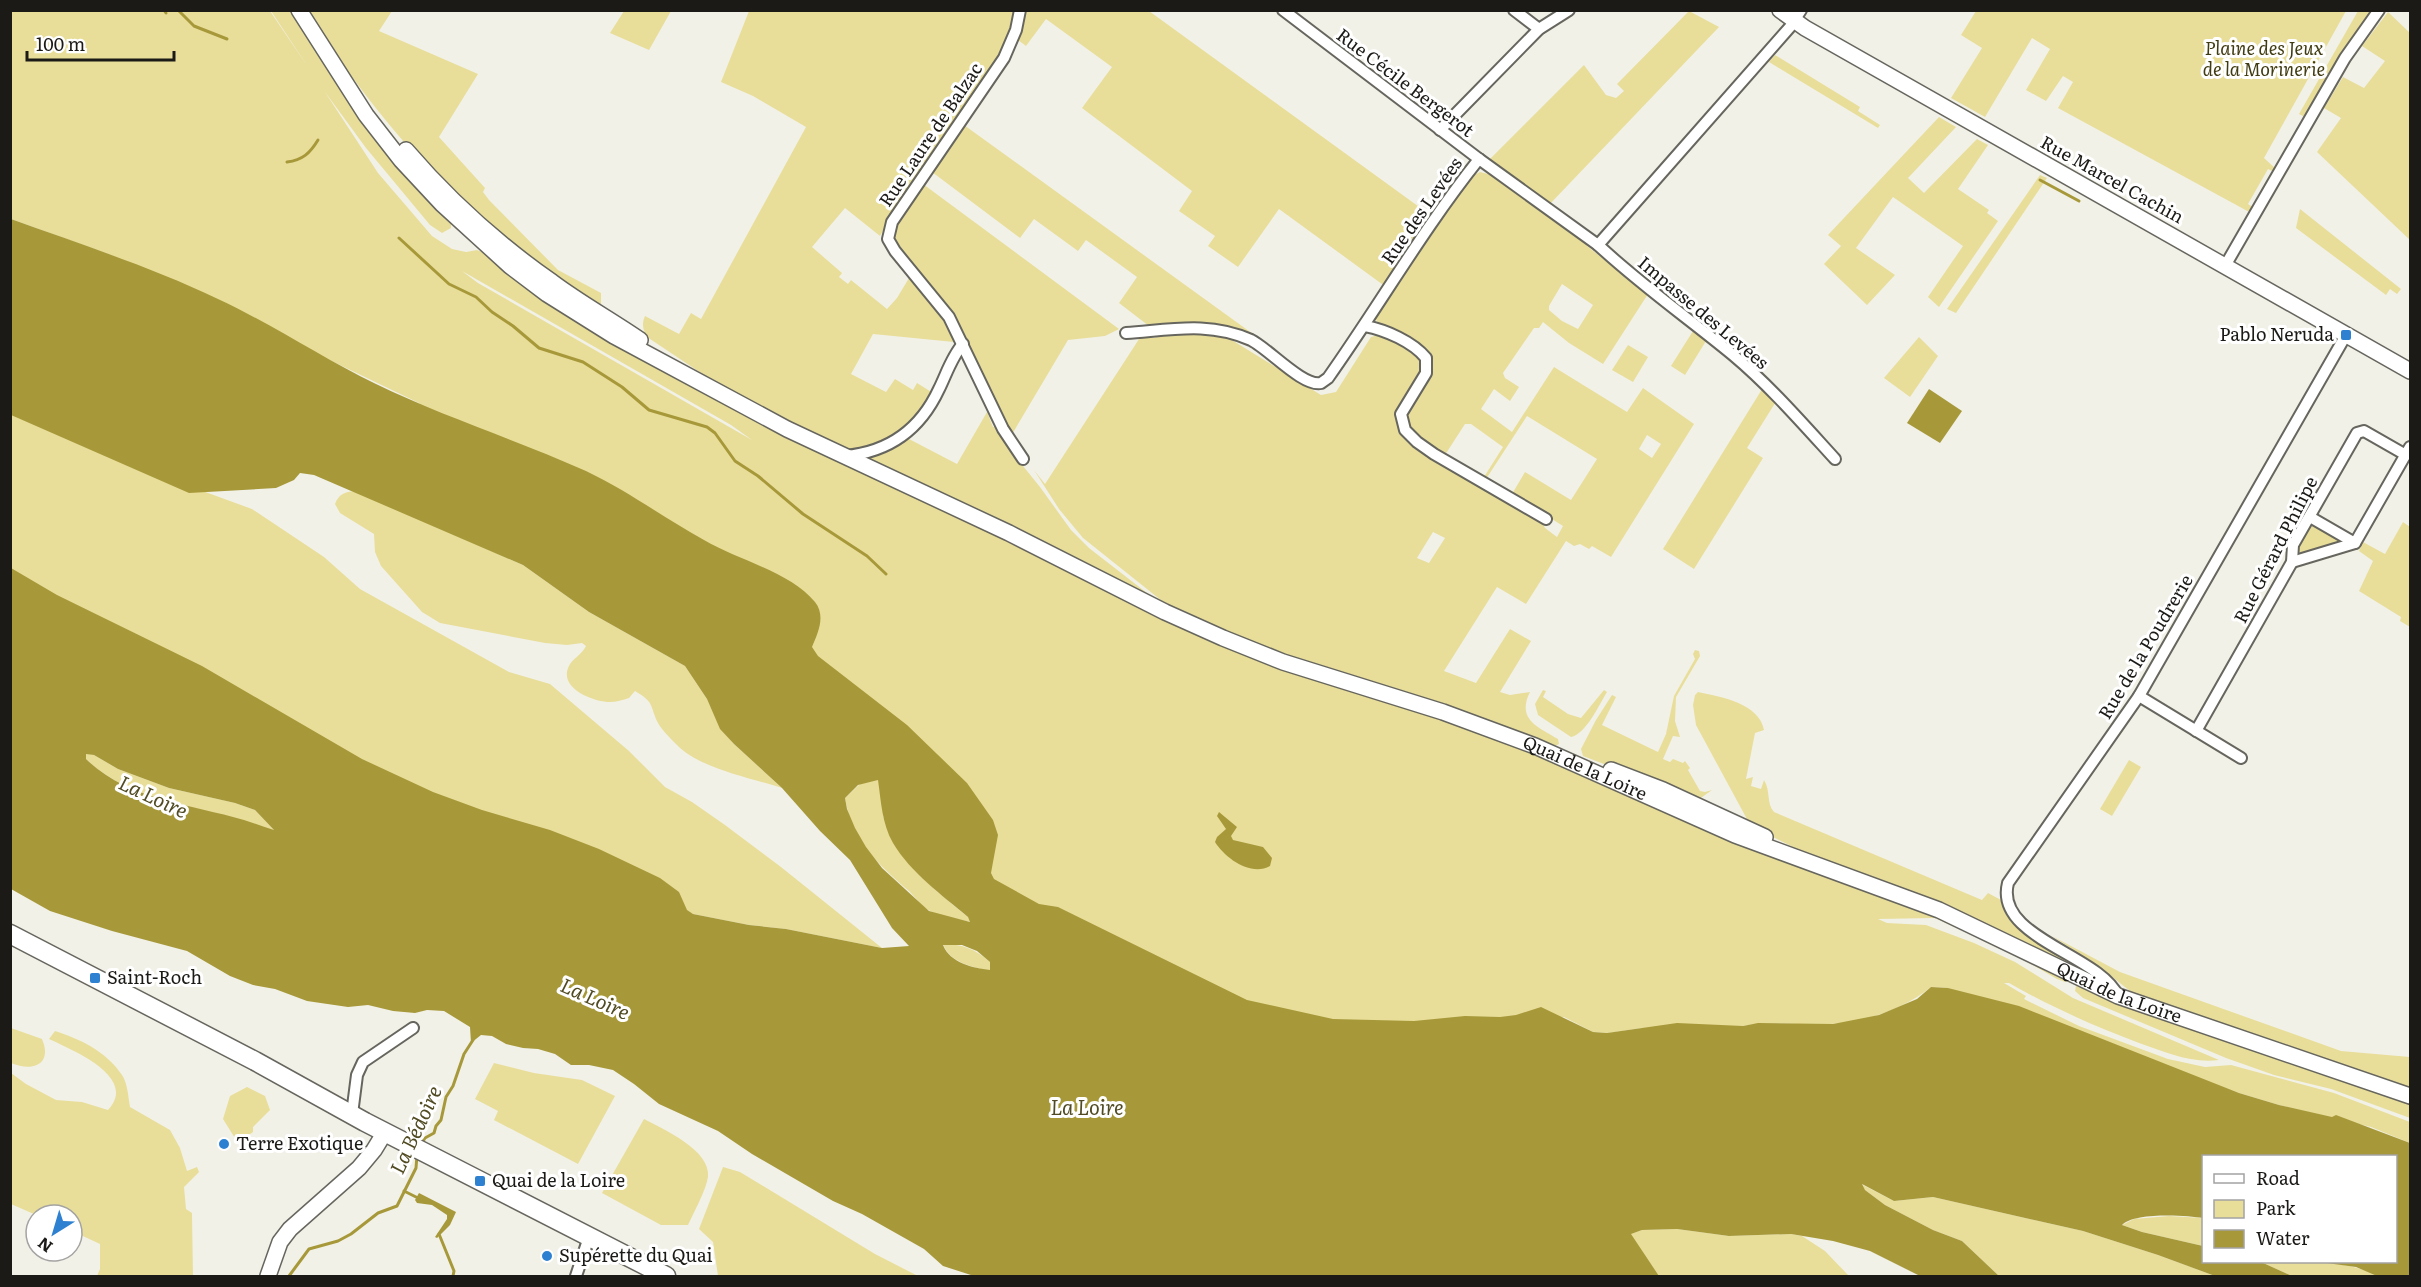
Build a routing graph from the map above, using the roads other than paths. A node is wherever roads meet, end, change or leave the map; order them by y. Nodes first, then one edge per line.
1 (299, 10) edge
2 (1020, 10) edge
3 (1283, 10) edge
4 (1514, 10) edge
5 (1569, 10) edge
6 (1780, 10) edge
7 (2379, 10) edge
8 (1798, 16) edge
9 (1539, 29) junction
10 (1440, 130) junction
11 (1479, 159) junction
12 (1598, 245) junction
13 (2225, 266) junction
14 (1365, 326) junction
15 (1126, 333) dead end
16 (2346, 335) junction
17 (963, 344) junction
18 (2410, 372) edge
19 (2408, 451) edge
20 (842, 457) junction
21 (1023, 459) dead end
22 (1835, 459) dead end
23 (2310, 517) junction
24 (1546, 519) dead end
25 (2355, 543) junction
26 (2292, 562) junction
27 (2139, 696) junction
28 (2196, 731) junction
29 (2241, 758) dead end
30 (10, 934) edge
31 (2118, 996) junction
32 (413, 1028) dead end
33 (2410, 1096) edge
34 (352, 1114) junction
35 (385, 1132) junction
36 (595, 1239) junction
37 (268, 1276) edge
38 (576, 1276) edge
39 (666, 1276) edge

1 - 20 main road, Quai de la Loire
2 - 17 street, Rue Laure de Balzac
3 - 10 street, Rue Cécile Bergerot
4 - 9 street
5 - 9 street
6 - 8 main road, Rue Marcel Cachin
7 - 13 street
8 - 12 street
8 - 13 main road, Rue Marcel Cachin
9 - 10 street
10 - 11 street, Rue Cécile Bergerot
11 - 12 street, Rue des Levées
11 - 14 street, Rue des Levées
12 - 22 street, Impasse des Levées
13 - 16 main road, Rue Marcel Cachin
14 - 15 street, Rue des Levées
14 - 24 street
16 - 18 main road, Rue Marcel Cachin
16 - 27 street, Rue de la Poudrerie
17 - 20 street
17 - 21 street, Rue Laure de Balzac
19 - 23 street, Rue Gérard Philipe
19 - 25 street
20 - 31 main road, Quai de la Loire
23 - 25 street
23 - 26 street, Rue Gérard Philipe
25 - 26 street
26 - 28 street, Rue Gérard Philipe
27 - 28 street
27 - 31 street, Rue de la Poudrerie
28 - 29 street
30 - 34 main road
31 - 33 main road, Quai de la Loire
32 - 34 street
34 - 35 main road
35 - 36 main road
35 - 37 main road
36 - 38 street
36 - 39 main road

